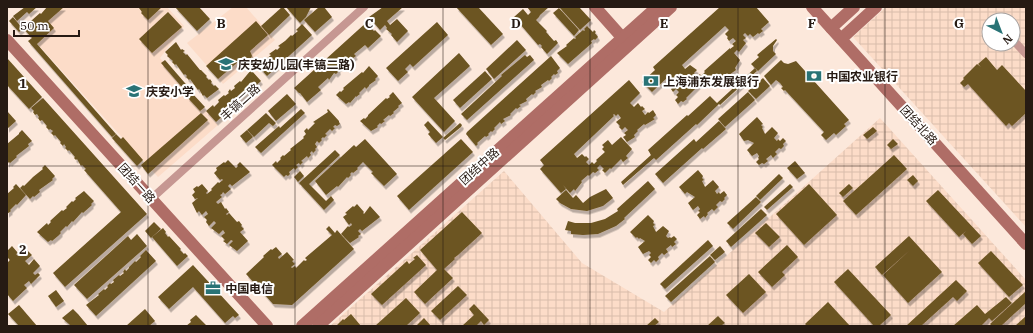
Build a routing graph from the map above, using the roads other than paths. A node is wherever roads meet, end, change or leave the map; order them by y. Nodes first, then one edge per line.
1 (364, 7) edge
2 (595, 7) edge
3 (657, 7) edge
4 (671, 7) edge
5 (812, 7) edge
6 (854, 7) edge
7 (876, 7) edge
8 (831, 28) junction
9 (841, 39) junction
10 (7, 40) edge
11 (626, 42) junction
12 (151, 199) junction
13 (1026, 244) edge
14 (267, 326) edge
15 (302, 326) edge
16 (318, 326) edge

1 - 12 street, 丰镐二路
2 - 11 street
3 - 11 street, 团结中路
4 - 11 street, 团结中路
5 - 8 street, 团结北路
6 - 8 street
7 - 9 street
8 - 9 street, 团结北路
9 - 13 street, 团结北路
10 - 12 street, 团结一路
11 - 15 street, 团结中路
11 - 16 street, 团结中路
12 - 14 street, 团结一路

